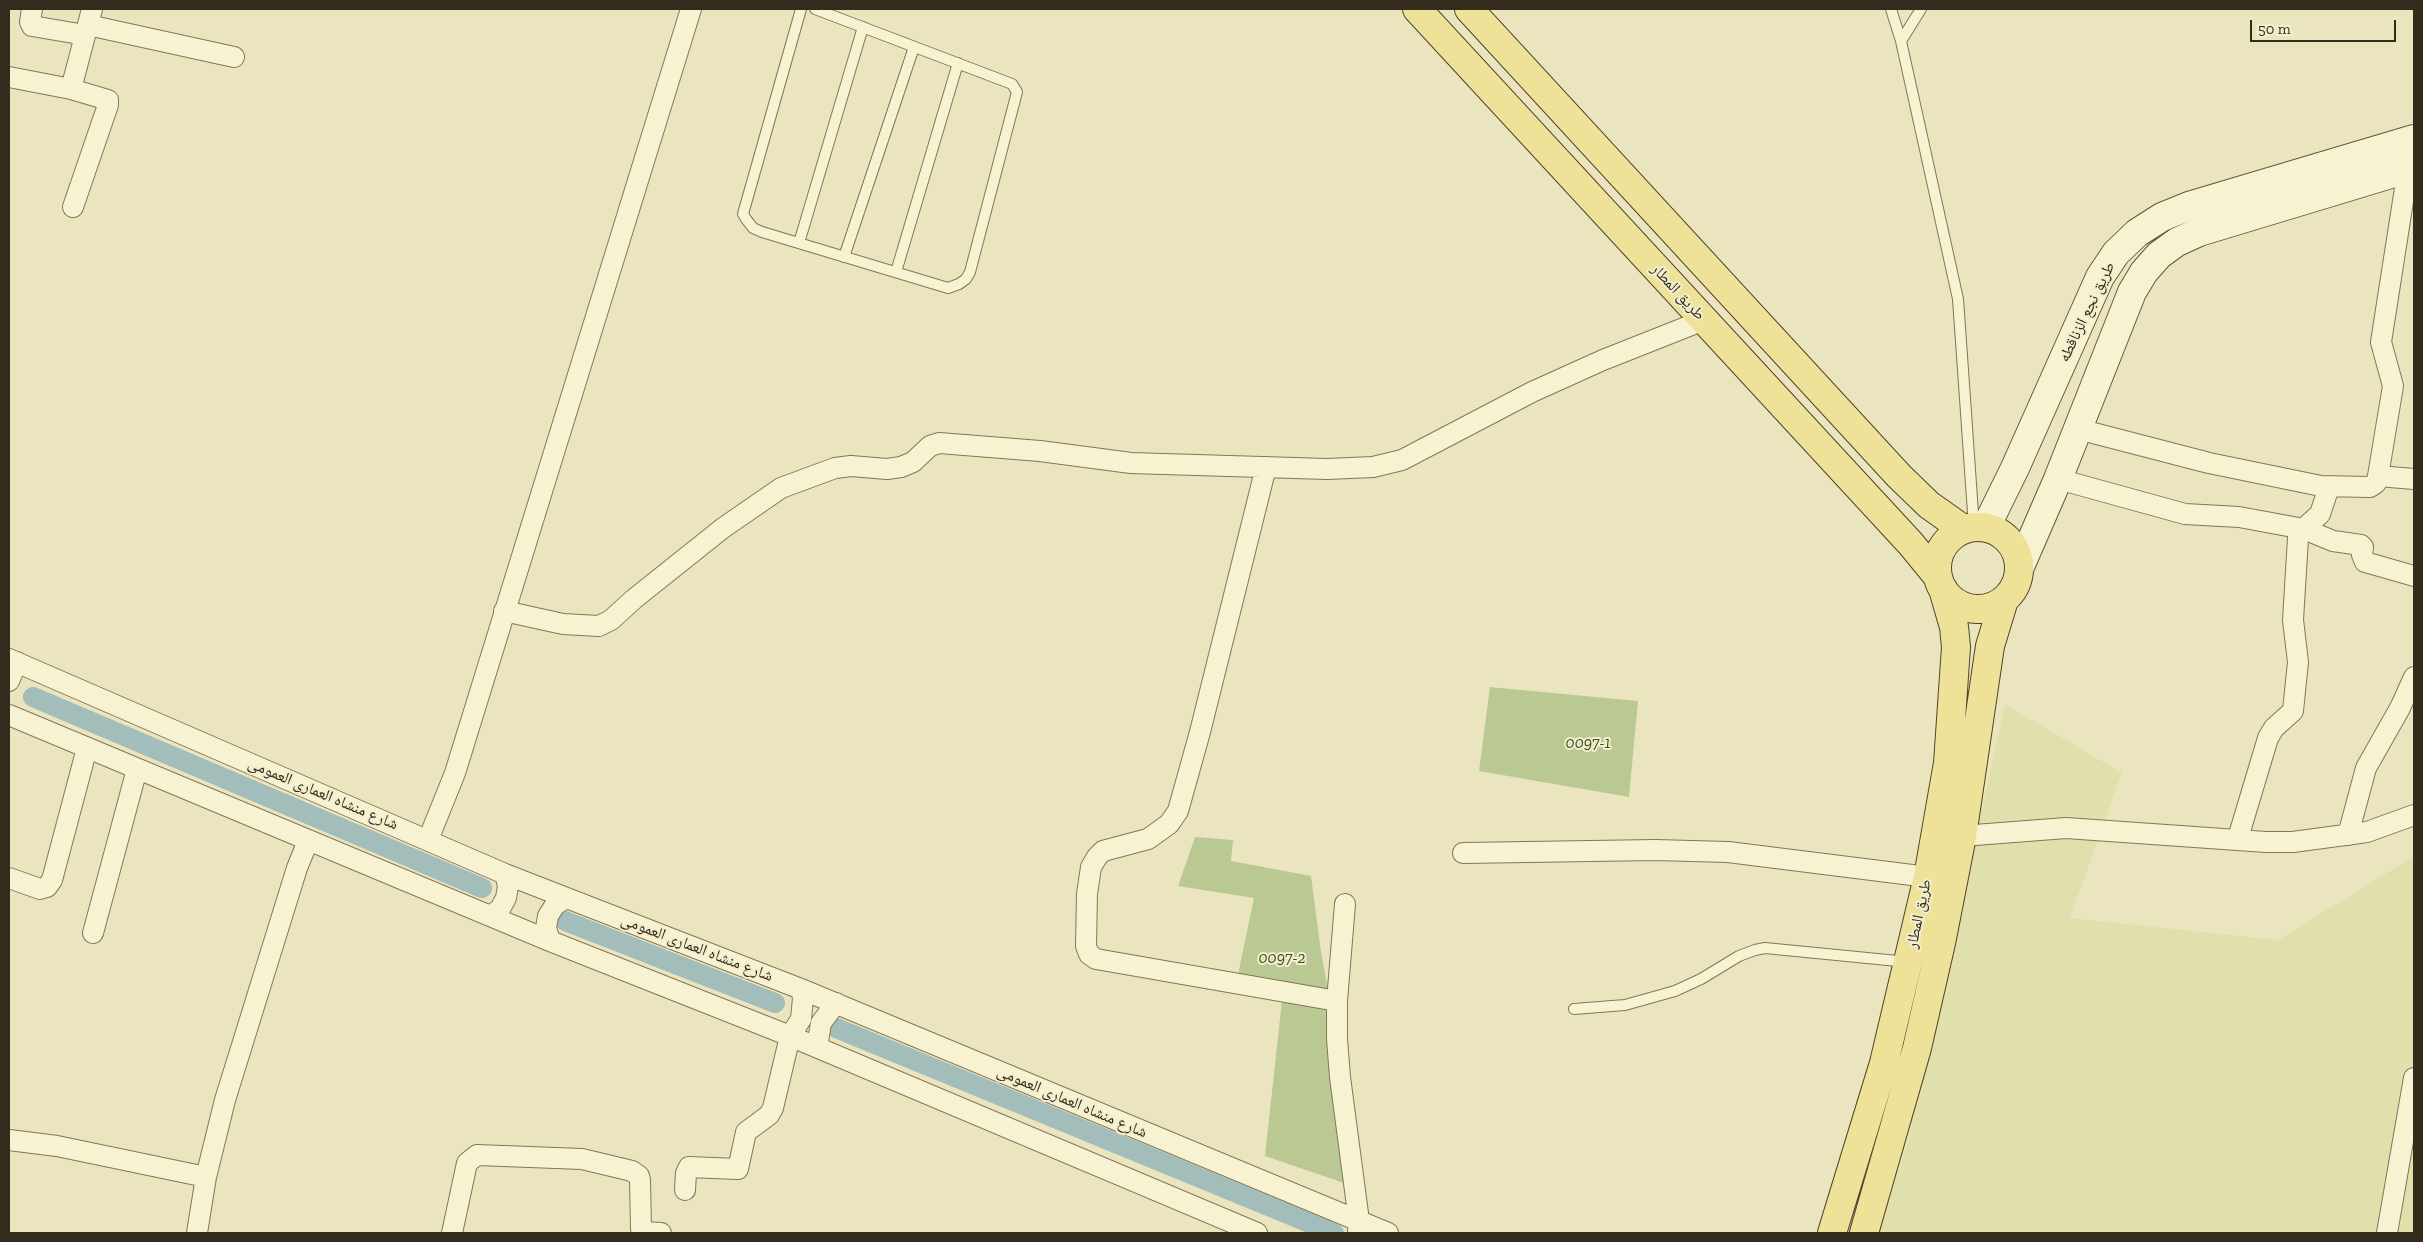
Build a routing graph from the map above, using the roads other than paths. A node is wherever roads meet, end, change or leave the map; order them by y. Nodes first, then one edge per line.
1 (32, 9) edge
2 (691, 9) edge
3 (801, 9) edge
4 (815, 9) edge
5 (1417, 9) edge
6 (1470, 9) edge
7 (1891, 9) edge
8 (1921, 9) edge
9 (88, 23) edge
10 (863, 27) junction
11 (1902, 41) junction
12 (914, 46) junction
13 (234, 57) dead end
14 (958, 63) junction
15 (9, 77) edge
16 (71, 89) junction
17 (2414, 139) edge
18 (2411, 168) edge
19 (74, 207) dead end
20 (799, 243) junction
21 (844, 257) junction
22 (896, 272) junction
23 (2084, 315) junction
24 (1704, 320) junction
25 (2118, 330) junction
26 (2078, 429) junction
27 (1266, 467) junction
28 (2378, 476) junction
29 (2058, 479) junction
30 (2414, 479) edge
31 (2329, 487) junction
32 (1974, 528) junction
33 (2304, 528) junction
34 (2020, 569) junction
35 (2414, 576) edge
36 (1940, 583) junction
37 (2004, 600) junction
38 (504, 611) junction
39 (13, 660) edge
40 (2414, 677) edge
41 (9, 681) edge
42 (9, 715) edge
43 (86, 748) junction
44 (137, 769) junction
45 (2414, 815) edge
46 (2348, 835) junction
47 (1962, 836) junction
48 (2238, 838) junction
49 (428, 840) junction
50 (308, 841) junction
51 (1463, 853) dead end
52 (506, 874) junction
53 (1928, 877) junction
54 (9, 878) edge
55 (566, 898) junction
56 (1345, 904) dead end
57 (490, 916) junction
58 (93, 933) dead end
59 (550, 941) junction
60 (1909, 962) junction
61 (801, 988) junction
62 (1337, 1001) junction
63 (836, 1003) junction
64 (1574, 1009) dead end
65 (790, 1036) junction
66 (818, 1047) junction
67 (2414, 1078) edge
68 (9, 1140) edge
69 (206, 1177) junction
70 (685, 1190) dead end
71 (1359, 1227) edge
72 (197, 1233) edge
73 (452, 1233) edge
74 (661, 1233) edge
75 (1257, 1233) edge
76 (1388, 1233) edge
77 (1832, 1233) edge
78 (1864, 1233) edge
79 (2387, 1233) edge

1 - 9 street
2 - 38 street
3 - 20 lane
4 - 10 lane
5 - 24 main road, طريق المطار
6 - 32 main road
7 - 11 lane
8 - 11 lane
9 - 13 street
9 - 16 street
10 - 12 lane
10 - 20 lane
11 - 32 lane
12 - 14 lane
12 - 21 lane
14 - 22 lane
14 - 22 lane
15 - 16 street
16 - 19 street
17 - 23 street, طريق نجع الزناقطه
18 - 25 street, طريق نجع الزناقطه
18 - 28 street
20 - 21 lane
21 - 22 lane
23 - 25 street
23 - 32 street, طريق نجع الزناقطه
24 - 27 street
24 - 36 main road, طريق المطار
25 - 26 street, طريق نجع الزناقطه
26 - 29 street, طريق نجع الزناقطه
26 - 31 street
27 - 38 street
27 - 62 street
28 - 30 street
28 - 31 street
29 - 33 street
29 - 34 street, طريق نجع الزناقطه
31 - 33 street
32 - 34 main road
32 - 36 main road
33 - 35 street
33 - 48 street
34 - 37 main road
36 - 37 main road
36 - 53 main road, طريق المطار
37 - 47 main road, طريق المطار
38 - 49 street
39 - 41 street
39 - 49 street, شارع منشاه العمارى العمومى
40 - 46 street
42 - 43 street
43 - 44 street
43 - 54 street
44 - 50 street
44 - 58 street
45 - 46 street
46 - 48 street
47 - 48 street
47 - 78 main road, طريق المطار
49 - 52 street, شارع منشاه العمارى العمومى
50 - 57 street
50 - 69 street
51 - 53 street
52 - 55 street, شارع منشاه العمارى العمومى
52 - 57 street
53 - 60 main road, طريق المطار
55 - 59 street
55 - 61 street, شارع منشاه العمارى العمومى
56 - 62 street
57 - 59 street
59 - 65 street
60 - 64 lane
60 - 77 main road, طريق المطار
61 - 63 street, شارع منشاه العمارى العمومى
61 - 65 street
62 - 71 street
63 - 66 street
63 - 71 street, شارع منشاه العمارى العمومى
65 - 66 street
65 - 70 street
66 - 75 street
67 - 79 street
68 - 69 street
69 - 72 street
71 - 76 street, شارع منشاه العمارى العمومى
73 - 74 street

